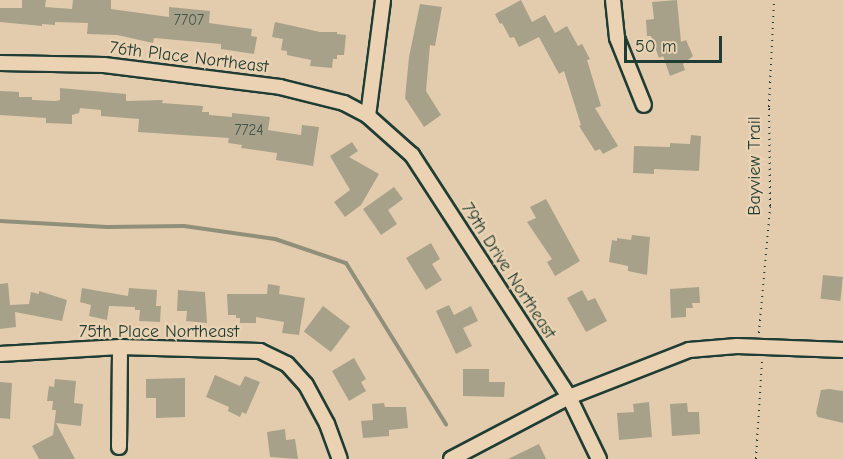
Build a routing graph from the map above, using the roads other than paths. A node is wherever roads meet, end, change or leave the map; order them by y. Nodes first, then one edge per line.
1 (384, 0) edge
2 (614, 0) edge
3 (0, 63) edge
4 (644, 105) dead end
5 (368, 116) junction
6 (120, 347) junction
7 (843, 350) edge
8 (0, 354) edge
9 (568, 397) junction
10 (119, 447) dead end
11 (340, 459) edge
12 (451, 459) edge
13 (599, 459) edge

1 - 5 street
2 - 4 street
3 - 5 street, 76th Place Northeast
5 - 9 street, 79th Drive Northeast
6 - 8 street, 75th Place Northeast
6 - 10 street
6 - 11 street, 75th Place Northeast
7 - 9 street
9 - 12 street
9 - 13 street, 79th Drive Northeast

